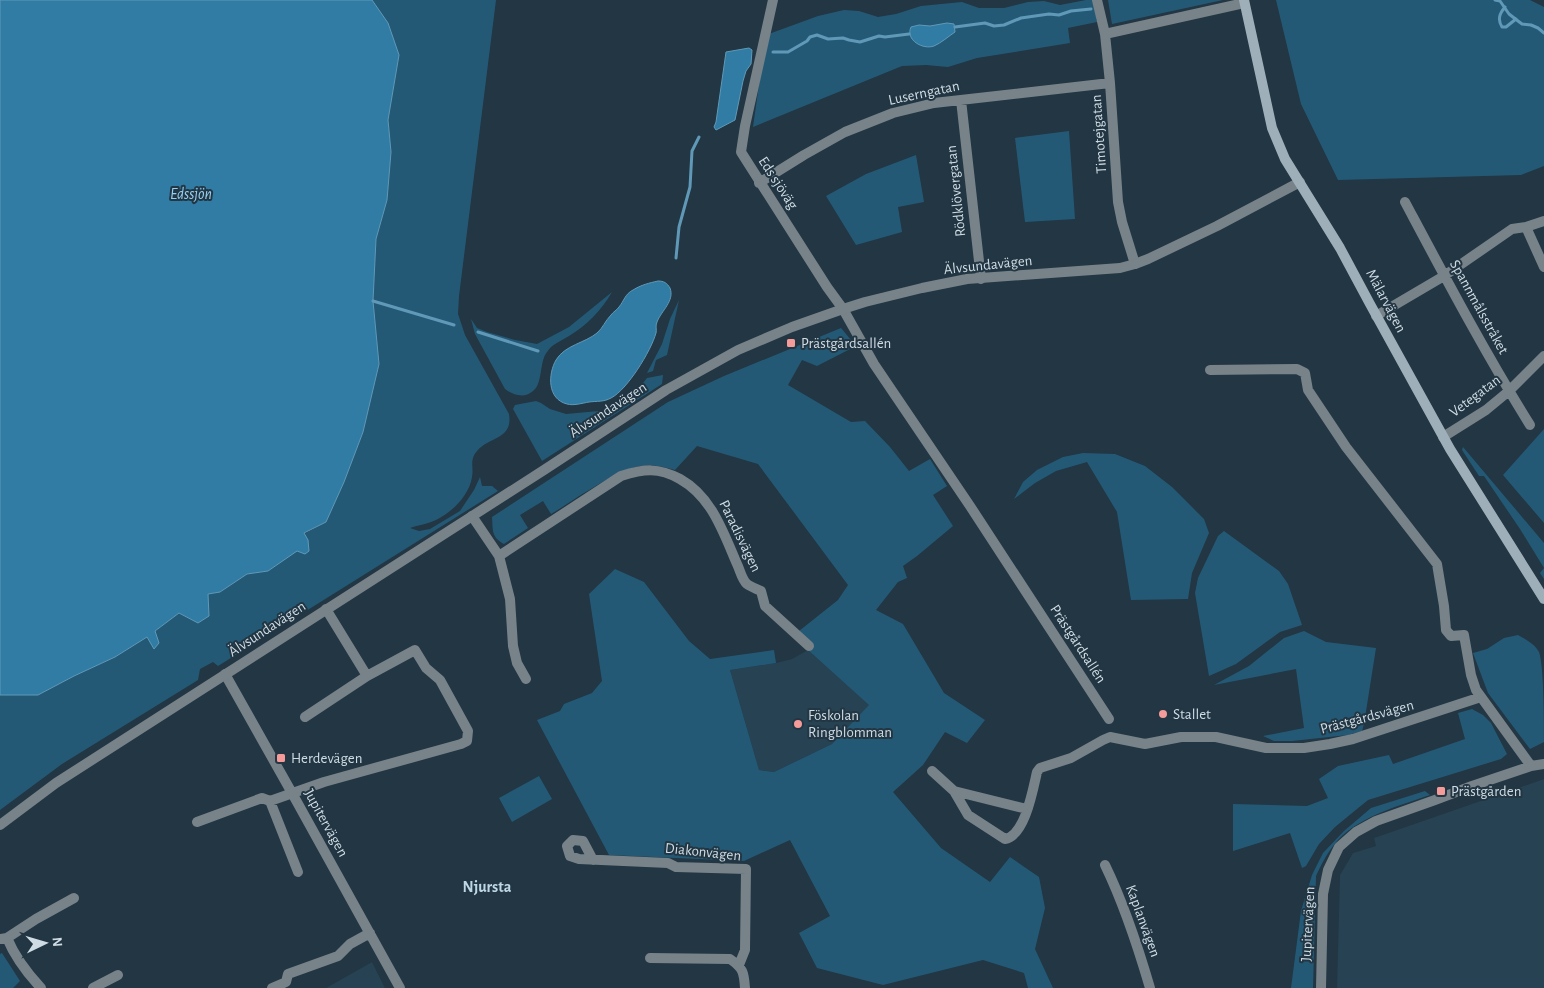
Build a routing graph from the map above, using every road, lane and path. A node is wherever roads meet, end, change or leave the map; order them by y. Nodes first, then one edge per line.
1 (773, 0) edge
2 (1097, 0) edge
3 (1244, 1) edge
4 (1105, 34) junction
5 (1110, 82) junction
6 (961, 100) junction
7 (1300, 182) junction
8 (759, 183) junction
9 (1404, 202) dead end
10 (1544, 221) edge
11 (1526, 227) junction
12 (1135, 264) junction
13 (1544, 267) edge
14 (1444, 276) junction
15 (981, 279) junction
16 (843, 309) junction
17 (1376, 316) junction
18 (1544, 356) edge
19 (1210, 370) dead end
20 (1509, 391) junction
21 (1530, 425) dead end
22 (1443, 437) junction
23 (472, 516) junction
24 (499, 556) junction
25 (1544, 599) edge
26 (326, 609) junction
27 (809, 646) dead end
28 (224, 674) junction
29 (368, 676) junction
30 (526, 679) dead end
31 (1481, 697) junction
32 (305, 717) dead end
33 (1109, 719) dead end
34 (1544, 764) edge
35 (1531, 766) junction
36 (932, 771) dead end
37 (954, 791) junction
38 (292, 793) junction
39 (270, 801) junction
40 (1027, 808) junction
41 (197, 822) dead end
42 (0, 825) edge
43 (593, 860) dead end
44 (1105, 865) dead end
45 (298, 872) dead end
46 (74, 898) dead end
47 (370, 932) junction
48 (3, 939) edge
49 (650, 958) dead end
50 (739, 965) junction
51 (118, 975) dead end
52 (41, 988) edge
53 (93, 988) edge
54 (272, 988) edge
55 (400, 988) edge
56 (744, 988) edge
57 (1150, 988) edge
58 (1321, 988) edge

1 - 8 street, Eds sjöväg
2 - 4 street, Timotejgatan
3 - 4 street
3 - 7 main road, Mälarvägen
4 - 5 street, Timotejgatan
5 - 6 street, Luserngatan
5 - 12 street, Timotejgatan
6 - 8 street, Luserngatan
6 - 15 street, Rödklövergatan
7 - 12 street, Älvsundavägen
7 - 17 main road, Mälarvägen
8 - 16 street, Eds sjöväg
9 - 14 street, Spannmålsstråket
10 - 11 street
11 - 13 street
11 - 14 street
12 - 15 street, Älvsundavägen
14 - 17 street
14 - 20 street, Spannmålsstråket
15 - 16 street, Älvsundavägen
16 - 23 street, Älvsundavägen
16 - 33 street, Prästgårdsallén
17 - 22 main road, Mälarvägen
18 - 20 street, Vetegatan
19 - 31 street
20 - 21 street, Spannmålsstråket
20 - 22 street, Vetegatan
22 - 25 main road, Mälarvägen
23 - 24 street
23 - 26 street, Älvsundavägen
24 - 27 street, Paradisvägen
24 - 30 street
26 - 28 street, Älvsundavägen
26 - 29 street
28 - 38 street, Jupitervägen
28 - 42 street, Älvsundavägen
29 - 32 street
29 - 38 street
31 - 35 street
31 - 40 street, Prästgårdsvägen
34 - 35 street, Jupitervägen
35 - 58 street, Jupitervägen
36 - 37 street, Prästgårdsvägen
37 - 40 street, Prästgårdsvägen
37 - 40 street, Prästgårdsvägen
38 - 39 street
38 - 47 street, Jupitervägen
39 - 41 street
39 - 45 street
43 - 50 street, Diakonvägen
44 - 57 street, Kaplanvägen
46 - 48 street
47 - 54 street
47 - 55 street, Jupitervägen
48 - 52 street
49 - 50 street
50 - 56 street
51 - 53 street

